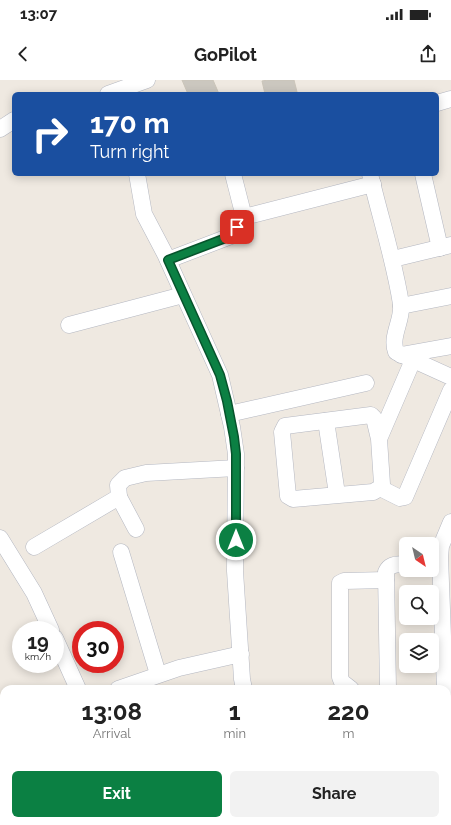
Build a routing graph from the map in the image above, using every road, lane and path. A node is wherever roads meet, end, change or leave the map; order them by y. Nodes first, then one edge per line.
1 (146, 80) edge
2 (110, 90) edge
3 (451, 100) edge
4 (439, 103) edge
5 (12, 121) edge
6 (0, 129) edge
7 (137, 176) edge
8 (234, 176) edge
9 (424, 176) edge
10 (372, 179) edge
11 (244, 217) junction
12 (445, 247) edge
13 (393, 259) junction
14 (168, 260) junction
15 (183, 295) junction
16 (451, 296) edge
17 (401, 306) junction
18 (69, 325) dead end
19 (451, 346) edge
20 (407, 358) junction
21 (451, 378) edge
22 (366, 383) dead end
23 (451, 390) edge
24 (229, 414) junction
25 (326, 421) junction
26 (379, 439) junction
27 (236, 468) junction
28 (380, 488) junction
29 (337, 494) junction
30 (119, 498) junction
31 (451, 522) edge
32 (136, 529) dead end
33 (0, 538) edge
34 (34, 547) dead end
35 (121, 552) dead end
36 (439, 553) edge
37 (399, 564) edge
38 (438, 577) edge
39 (386, 580) junction
40 (47, 621) edge
41 (447, 635) edge
42 (241, 654) junction
43 (64, 658) edge
44 (158, 674) junction
45 (76, 685) edge
46 (129, 685) edge
47 (244, 685) edge
48 (345, 685) edge
49 (388, 685) edge
50 (445, 685) edge

1 - 2 street
3 - 4 street
5 - 6 street
7 - 14 street
8 - 11 street
9 - 12 street
10 - 11 street
10 - 13 street
11 - 14 street
12 - 13 street
13 - 17 street
14 - 15 street
15 - 18 street
15 - 24 street
16 - 17 street
17 - 20 street
19 - 20 street
20 - 21 street
20 - 26 street
22 - 24 street
23 - 28 street
24 - 27 street
25 - 26 street
25 - 29 street
25 - 29 street
26 - 28 street
27 - 30 street
27 - 42 street
28 - 29 street
30 - 32 street
30 - 34 street
31 - 36 street
33 - 40 street
35 - 44 street
37 - 39 street
38 - 41 street
39 - 48 street
39 - 49 street
41 - 50 street
42 - 44 street
42 - 47 street
43 - 45 street
44 - 46 street

